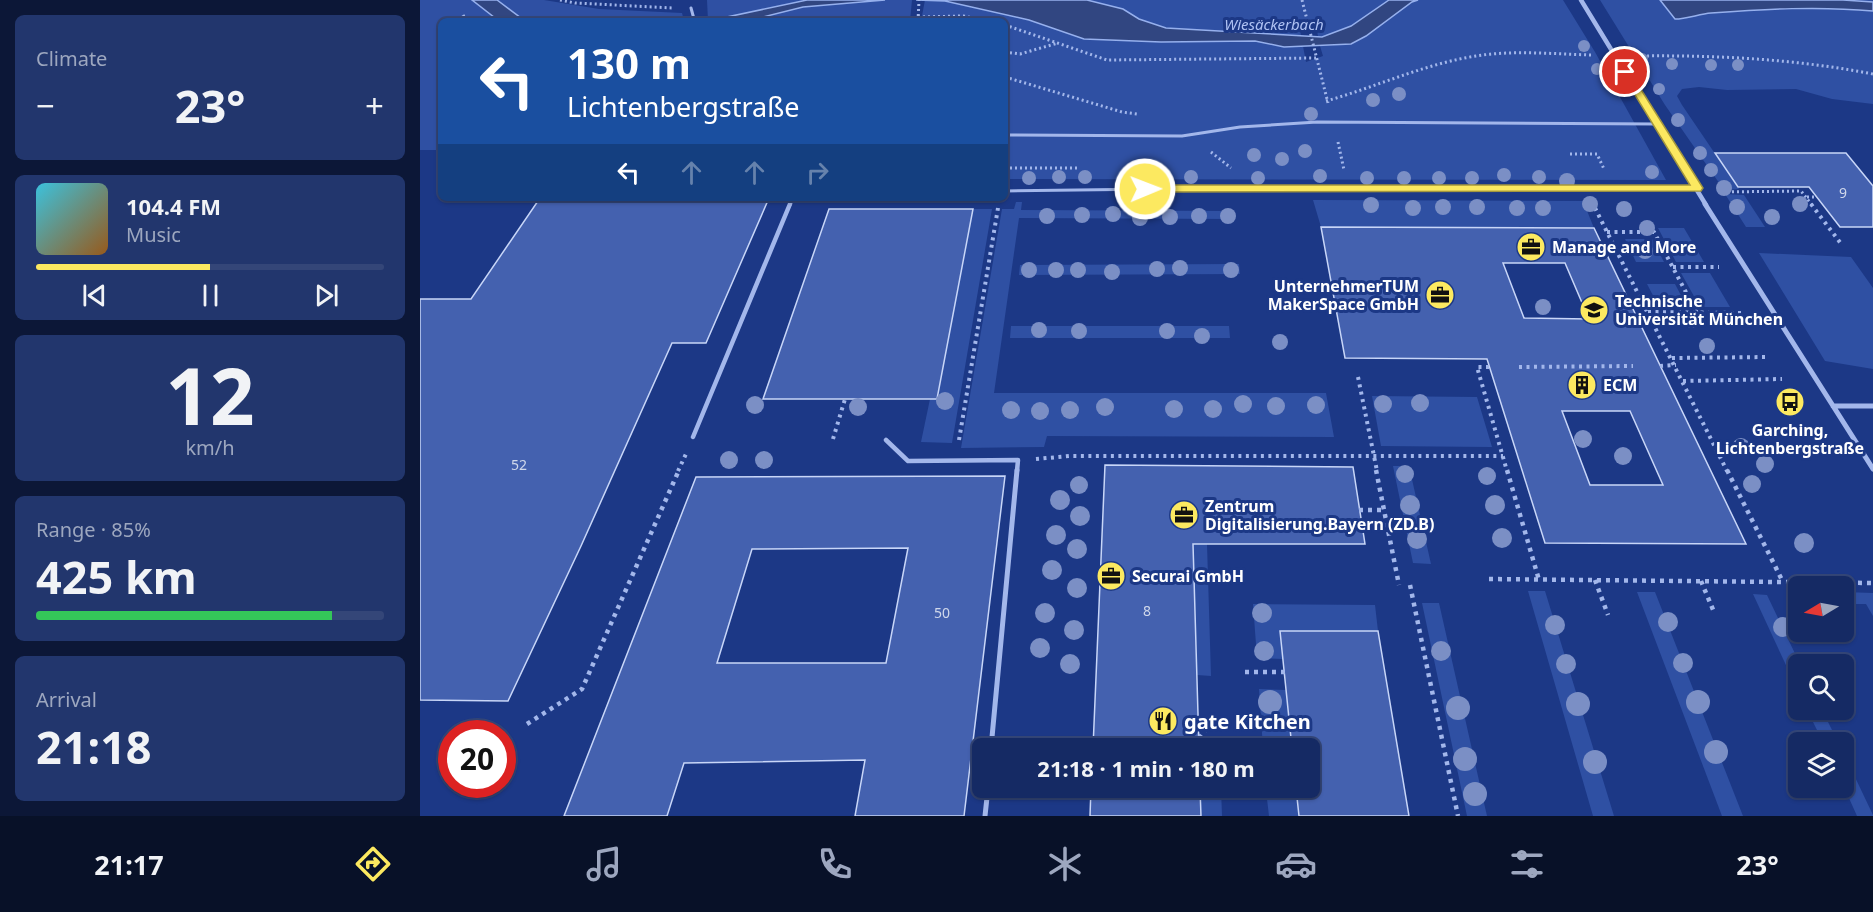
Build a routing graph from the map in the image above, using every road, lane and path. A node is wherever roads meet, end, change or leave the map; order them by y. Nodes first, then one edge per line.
1 (560, 0) edge
2 (641, 0) edge
3 (1302, 0) edge
4 (1581, 0) edge
5 (919, 2) edge
6 (635, 7) junction
7 (691, 8) joint
8 (463, 15) dead end
9 (918, 16) joint
10 (464, 18) edge
11 (694, 18) edge
12 (961, 18) edge
13 (1008, 26) edge
14 (1059, 43) junction
15 (1008, 52) edge
16 (1615, 55) junction
17 (1316, 58) junction
18 (1873, 74) edge
19 (1008, 78) edge
20 (1328, 100) junction
21 (1317, 103) dead end
22 (1145, 115) dead end
23 (1657, 124) junction
24 (1008, 135) edge
25 (1182, 136) junction
26 (1570, 154) dead end
27 (1239, 188) junction
28 (1585, 188) junction
29 (1614, 188) junction
30 (1697, 188) junction
31 (1008, 190) edge
32 (1719, 192) dead end
33 (1806, 197) junction
34 (1817, 197) dead end
35 (792, 201) edge
36 (998, 201) edge
37 (1607, 232) junction
38 (1842, 244) dead end
39 (1672, 267) junction
40 (1719, 267) dead end
41 (1648, 312) junction
42 (1697, 313) junction
43 (1745, 313) dead end
44 (1769, 357) dead end
45 (1672, 358) junction
46 (1676, 365) junction
47 (1633, 366) dead end
48 (1660, 366) dead end
49 (1489, 367) dead end
50 (1519, 367) dead end
51 (1358, 377) dead end
52 (1782, 379) dead end
53 (1683, 381) junction
54 (845, 399) dead end
55 (1833, 406) junction
56 (1873, 406) edge
57 (693, 437) joint
58 (833, 439) dead end
59 (886, 440) dead end
60 (1373, 456) junction
61 (1503, 456) junction
62 (1018, 460) junction
63 (955, 461) junction
64 (1873, 469) edge
65 (1359, 510) dead end
66 (1384, 510) junction
67 (1488, 579) dead end
68 (1539, 580) junction
69 (1595, 580) junction
70 (1701, 581) junction
71 (1783, 582) junction
72 (1788, 582) edge
73 (1873, 583) edge
74 (1854, 584) edge
75 (1399, 585) dead end
76 (1410, 585) dead end
77 (1714, 612) dead end
78 (1608, 615) dead end
79 (1245, 672) dead end
80 (1285, 672) dead end
81 (1198, 723) dead end
82 (1210, 723) junction
83 (1248, 723) dead end
84 (527, 724) dead end
85 (992, 738) edge
86 (1199, 738) dead end
87 (987, 798) edge
88 (985, 816) edge
89 (1458, 816) edge

1 - 6 path
2 - 6 path
3 - 17 path
4 - 16 street
5 - 9 path
6 - 7 path
7 - 11 lane
8 - 10 path
9 - 12 path
13 - 14 path
14 - 15 path
14 - 17 path
16 - 18 path
16 - 20 path
16 - 23 street
17 - 20 path
19 - 22 path
20 - 21 path
23 - 25 lane
23 - 30 street
24 - 25 lane
25 - 27 path
26 - 29 path
27 - 28 lane
27 - 31 lane
28 - 29 lane
28 - 37 path
29 - 30 lane
30 - 55 street
32 - 33 path
33 - 34 path
33 - 38 path
35 - 57 lane
36 - 63 path
37 - 39 path
37 - 41 path
39 - 40 path
39 - 42 path
41 - 42 path
41 - 45 path
42 - 43 path
44 - 45 path
45 - 46 path
46 - 48 path
46 - 53 path
47 - 50 path
49 - 61 path
51 - 60 path
52 - 53 path
53 - 71 path
54 - 58 path
55 - 56 street
55 - 64 street
57 - 84 path
59 - 63 lane
60 - 61 path
60 - 62 path
60 - 66 path
61 - 68 path
62 - 63 lane
62 - 85 lane
65 - 66 path
66 - 75 path
67 - 68 path
68 - 69 path
69 - 70 path
69 - 78 path
70 - 71 path
70 - 77 path
71 - 72 path
73 - 74 path
76 - 89 path
79 - 80 path
81 - 82 path
82 - 83 path
82 - 86 path
87 - 88 lane

